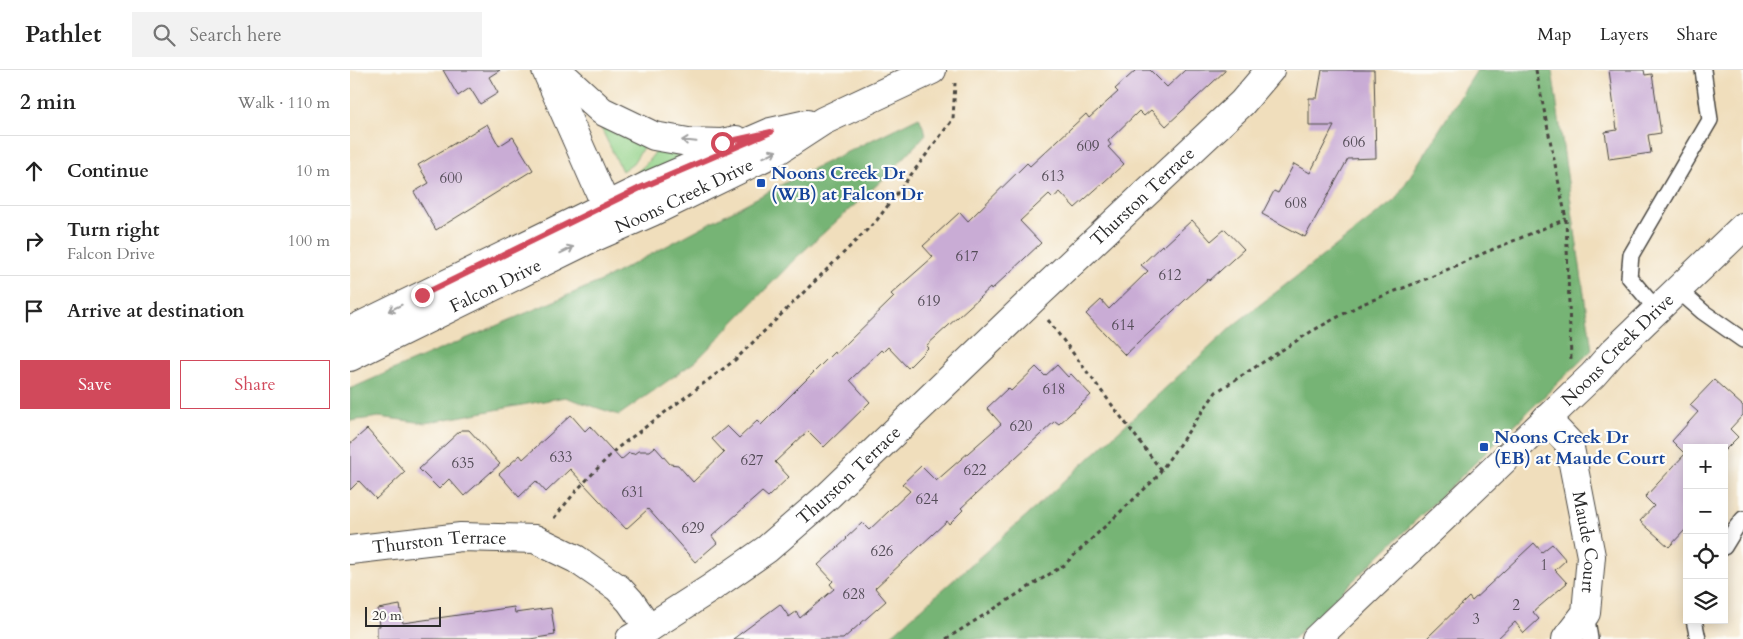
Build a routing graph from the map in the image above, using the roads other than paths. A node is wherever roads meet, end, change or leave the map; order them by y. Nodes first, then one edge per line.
1 (546, 70) edge
2 (557, 70) edge
3 (1270, 70) edge
4 (1703, 70) edge
5 (944, 74) edge
6 (823, 121) junction
7 (771, 132) junction
8 (611, 216) junction
9 (1743, 227) edge
10 (1678, 290) junction
11 (1657, 310) junction
12 (350, 331) edge
13 (1743, 340) edge
14 (350, 357) edge
15 (1546, 419) junction
16 (1743, 519) edge
17 (1728, 540) edge
18 (350, 550) edge
19 (1695, 624) edge
20 (1588, 626) edge
21 (640, 634) edge
22 (1316, 639) edge
23 (1566, 639) edge
24 (1698, 639) edge

1 - 8 street, Noons Creek Drive
7 -> 2 street
3 - 21 street, Thurston Terrace
4 - 11 lane
5 - 6 street, Noons Creek Drive
6 - 7 street, Falcon Drive
8 -> 6 street, Noons Creek Drive
7 - 8 street, Falcon Drive
8 -> 12 street, Falcon Drive
14 -> 8 street, Falcon Drive
9 - 10 street, Noons Creek Drive
10 - 11 street, Noons Creek Drive
10 - 13 lane
11 - 15 street, Noons Creek Drive
15 - 20 street, Maude Court
15 - 22 street, Noons Creek Drive
16 - 17 lane
18 - 21 street, Thurston Terrace
19 - 24 lane
20 - 23 street, Maude Court

